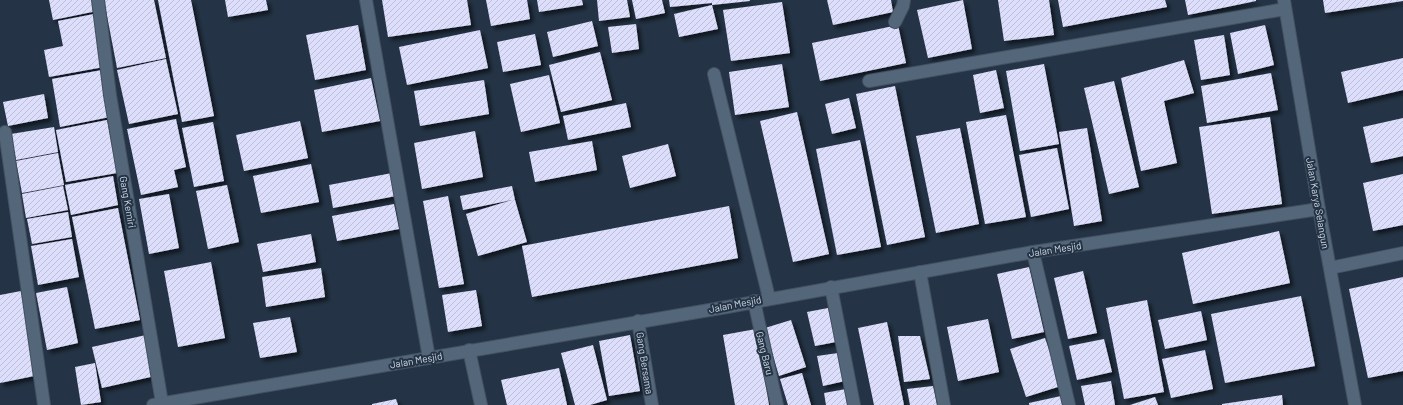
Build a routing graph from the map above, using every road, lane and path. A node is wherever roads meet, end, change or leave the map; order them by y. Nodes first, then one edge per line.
1 (98, 0) edge
2 (366, 0) edge
3 (904, 0) edge
4 (1284, 5) edge
5 (895, 22) dead end
6 (714, 74) dead end
7 (869, 81) dead end
8 (5, 132) dead end
9 (1319, 209) junction
10 (1033, 252) junction
11 (1403, 253) edge
12 (1330, 268) junction
13 (920, 272) junction
14 (830, 287) junction
15 (769, 298) junction
16 (754, 302) junction
17 (638, 321) junction
18 (469, 350) junction
19 (429, 358) junction
20 (157, 404) edge
21 (44, 405) edge
22 (481, 405) edge
23 (652, 405) edge
24 (777, 405) edge
25 (854, 405) edge
26 (944, 405) edge
27 (1069, 405) edge
28 (1355, 405) edge

1 - 20 street, Gang Kemiri
2 - 19 street
3 - 5 street
4 - 7 street
4 - 9 street, Jalan Karya Selangun
6 - 15 street
8 - 21 street
9 - 10 street, Jalan Mesjid
9 - 12 street, Jalan Karya Selangun
10 - 13 street, Jalan Mesjid
10 - 27 street
11 - 12 street
12 - 28 street, Jalan Karya Selangun
13 - 14 street, Jalan Mesjid
13 - 26 street
14 - 15 street, Jalan Mesjid
14 - 25 street
15 - 16 street, Jalan Mesjid
16 - 17 street, Jalan Mesjid
16 - 24 street, Gang Baru
17 - 18 street, Jalan Mesjid
17 - 23 street, Gang Bersama
18 - 19 street, Jalan Mesjid
18 - 22 street
19 - 20 street, Jalan Mesjid

